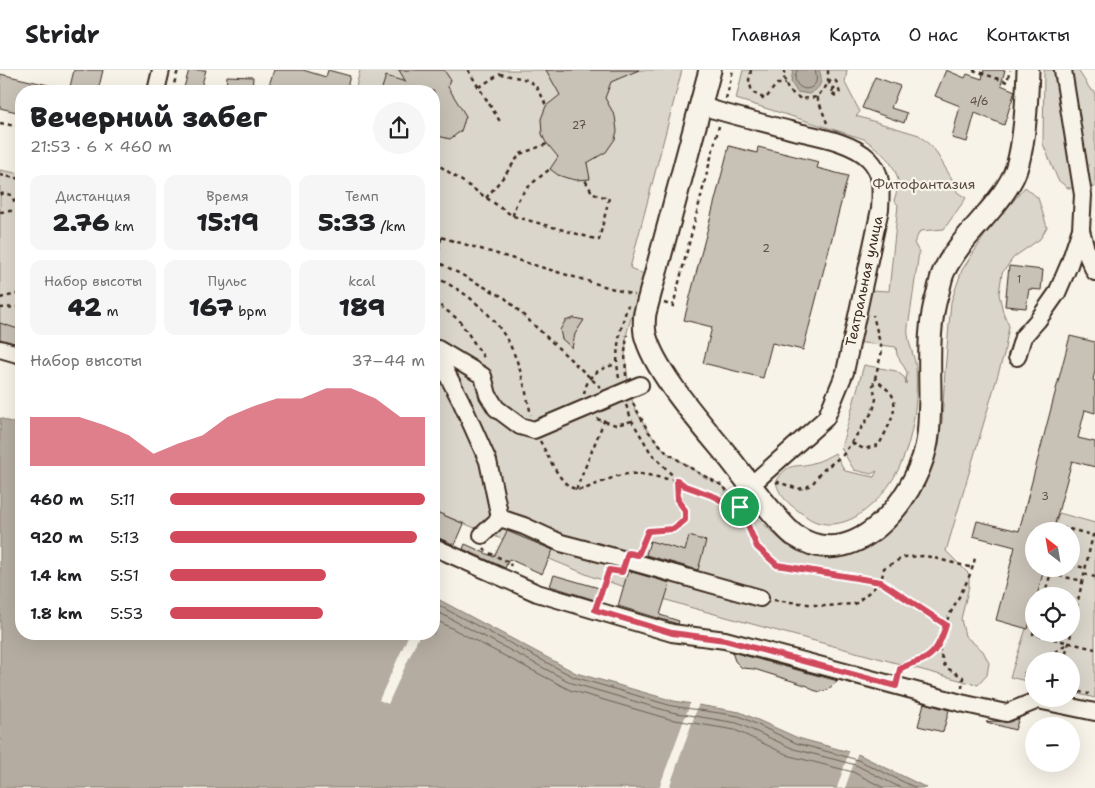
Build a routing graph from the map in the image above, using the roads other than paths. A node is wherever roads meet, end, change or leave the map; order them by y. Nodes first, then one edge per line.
1 (161, 70) edge
2 (710, 70) edge
3 (1028, 70) edge
4 (1063, 70) edge
5 (157, 85) edge
6 (701, 106) junction
7 (1089, 196) edge
8 (1081, 229) junction
9 (1095, 272) edge
10 (0, 349) edge
11 (440, 350) edge
12 (15, 353) edge
13 (1017, 357) dead end
14 (440, 361) edge
15 (634, 387) road end
16 (749, 496) junction
17 (500, 518) junction
18 (482, 535) dead end
19 (440, 550) edge
20 (760, 598) road end
21 (1095, 712) edge

1 - 5 street
2 - 6 main road
3 - 16 main road
4 - 7 street
6 - 16 main road
6 - 16 street, Театральная улица
7 - 8 street
8 - 9 street
8 - 13 street
10 - 12 street
11 - 15 street
14 - 17 street
17 - 18 street
17 - 20 street
19 - 21 street

